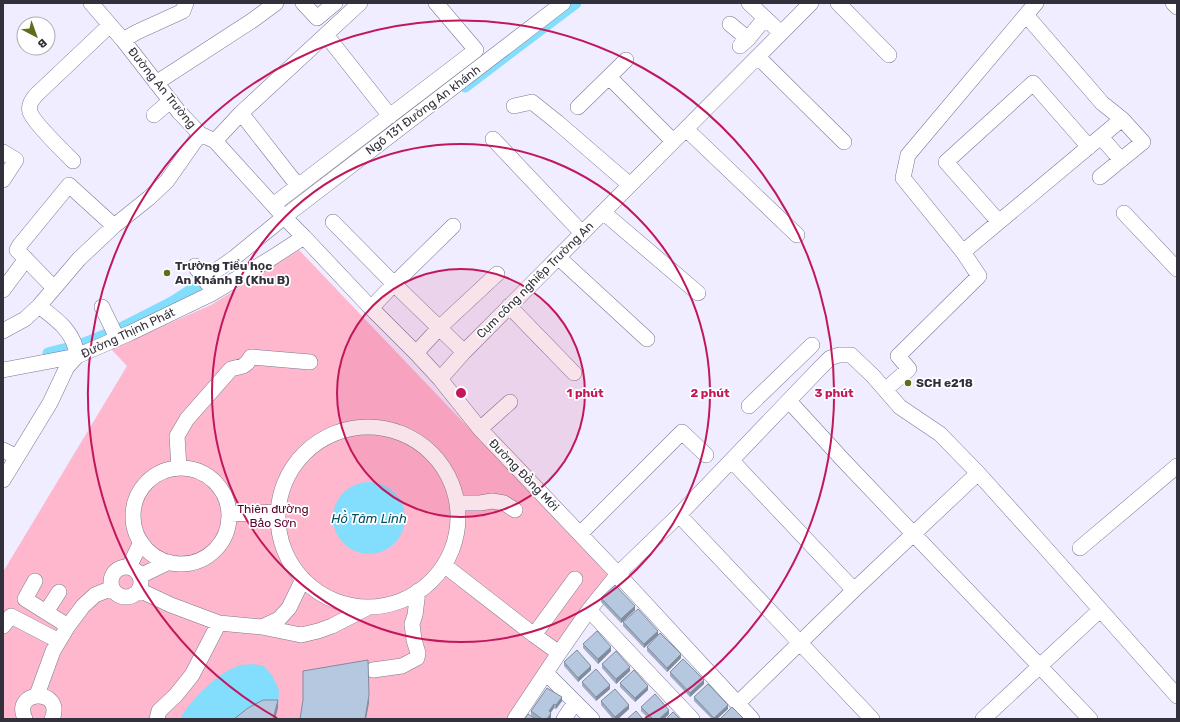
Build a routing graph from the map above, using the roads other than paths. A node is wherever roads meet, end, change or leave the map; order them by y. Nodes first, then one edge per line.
1 (91, 3) edge
2 (186, 3) edge
3 (276, 3) edge
4 (303, 3) edge
5 (335, 3) edge
6 (360, 3) edge
7 (436, 3) edge
8 (563, 3) edge
9 (749, 3) edge
10 (811, 3) edge
11 (838, 3) edge
12 (1036, 3) edge
13 (1173, 3) edge
14 (1177, 7) edge
15 (547, 8) edge
16 (256, 9) edge
17 (1026, 15) junction
18 (765, 18) junction
19 (730, 24) dead end
20 (110, 25) junction
21 (781, 33) junction
22 (326, 36) junction
23 (123, 40) junction
24 (889, 56) dead end
25 (758, 57) junction
26 (626, 60) dead end
27 (608, 77) junction
28 (156, 83) junction
29 (170, 101) junction
30 (514, 106) dead end
31 (578, 107) dead end
32 (241, 113) junction
33 (154, 115) dead end
34 (390, 116) junction
35 (1122, 119) junction
36 (686, 129) junction
37 (200, 134) junction
38 (493, 139) dead end
39 (215, 141) junction
40 (673, 141) junction
41 (844, 142) dead end
42 (1095, 142) junction
43 (3, 152) edge
44 (1121, 160) junction
45 (73, 161) dead end
46 (1100, 177) dead end
47 (3, 180) edge
48 (634, 181) junction
49 (298, 186) junction
50 (273, 205) junction
51 (603, 212) junction
52 (1124, 213) dead end
53 (333, 222) dead end
54 (999, 222) junction
55 (114, 226) junction
56 (293, 226) junction
57 (453, 226) dead end
58 (582, 233) junction
59 (797, 235) dead end
60 (962, 252) junction
61 (558, 257) junction
62 (26, 258) junction
63 (195, 266) dead end
64 (1177, 269) edge
65 (497, 274) dead end
66 (204, 279) junction
67 (394, 284) junction
68 (54, 288) junction
69 (3, 290) edge
70 (214, 292) junction
71 (698, 293) dead end
72 (39, 306) junction
73 (509, 306) junction
74 (102, 307) dead end
75 (371, 308) junction
76 (439, 328) junction
77 (3, 331) edge
78 (114, 331) junction
79 (647, 339) dead end
80 (812, 345) dead end
81 (76, 351) junction
82 (464, 352) junction
83 (416, 353) junction
84 (310, 362) dead end
85 (3, 370) edge
86 (787, 370) junction
87 (574, 373) dead end
88 (440, 379) junction
89 (893, 384) dead end
90 (804, 385) junction
91 (789, 401) junction
92 (510, 402) dead end
93 (749, 406) dead end
94 (480, 429) junction
95 (3, 450) edge
96 (706, 455) dead end
97 (17, 457) junction
98 (732, 461) junction
99 (179, 468) junction
100 (1176, 470) edge
101 (978, 473) junction
102 (3, 480) edge
103 (457, 503) junction
104 (515, 510) dead end
105 (278, 512) junction
106 (229, 514) junction
107 (679, 515) junction
108 (580, 534) junction
109 (914, 534) junction
110 (141, 542) junction
111 (1080, 548) dead end
112 (169, 562) junction
113 (444, 565) junction
114 (618, 574) junction
115 (136, 578) junction
116 (575, 579) dead end
117 (303, 580) junction
118 (36, 581) dead end
119 (112, 588) junction
120 (854, 590) junction
121 (418, 591) junction
122 (58, 592) dead end
123 (369, 607) junction
124 (589, 610) junction
125 (1100, 610) junction
126 (46, 612) junction
127 (219, 623) junction
128 (3, 626) edge
129 (68, 626) junction
130 (262, 627) junction
131 (534, 635) junction
132 (59, 641) junction
133 (800, 644) junction
134 (559, 652) junction
135 (1040, 666) junction
136 (373, 670) dead end
137 (546, 673) junction
138 (37, 696) junction
139 (1177, 696) edge
140 (575, 702) junction
141 (738, 704) junction
142 (25, 719) edge
143 (52, 719) edge
144 (156, 719) edge
145 (516, 719) edge
146 (564, 719) edge
147 (592, 719) edge
148 (692, 719) edge
149 (752, 719) edge
150 (872, 719) edge
151 (983, 719) edge
152 (1090, 719) edge

1 - 20 street, Đường An Trường
2 - 23 street
3 - 16 street
4 - 5 street
6 - 22 street
7 - 34 street
8 - 15 street, Ngõ 131 Đường An khánh
9 - 18 street
10 - 21 street, Cụm công nghiệp Trường An
11 - 24 street
12 - 17 street
13 - 14 street
15 - 56 street, Ngõ 131 Đường An khánh
16 - 28 street
17 - 35 street
17 - 60 street
18 - 19 street
18 - 21 street
20 - 23 street, Đường An Trường
20 - 45 street
21 - 25 street, Cụm công nghiệp Trường An
22 - 32 street
22 - 34 street
23 - 28 street, Đường An Trường
25 - 36 street, Cụm công nghiệp Trường An
25 - 41 street
26 - 27 street
27 - 31 street
27 - 40 street
28 - 29 street, Đường An Trường
29 - 33 street
29 - 37 street, Đường An Trường
30 - 48 street
32 - 39 street
32 - 49 street
34 - 49 street
35 - 42 street
35 - 44 street
36 - 40 street, Cụm công nghiệp Trường An
36 - 59 street
37 - 39 street, Đường An Trường
37 - 55 street
38 - 58 street
39 - 50 street, Đường An Trường
40 - 48 street, Cụm công nghiệp Trường An
42 - 44 street
42 - 54 street
42 - 54 street
43 - 47 street
44 - 46 street
48 - 51 street, Cụm công nghiệp Trường An
49 - 50 street
50 - 56 street, Đường An Trường
51 - 58 street, Cụm công nghiệp Trường An
51 - 71 street
52 - 64 street
53 - 67 street
54 - 60 street
55 - 62 street
55 - 68 street
56 - 66 street
56 - 70 street, Đường Thịnh Phát
56 - 75 street, Đường Đồng Mới
57 - 67 street
58 - 61 street, Cụm công nghiệp Trường An
60 - 89 street
61 - 73 street, Cụm công nghiệp Trường An
61 - 79 street
62 - 68 street
62 - 69 street
63 - 66 street
65 - 76 street
66 - 70 street
67 - 75 street
67 - 76 street
68 - 72 street
70 - 78 street, Đường Thịnh Phát
72 - 77 street
72 - 81 street
73 - 82 street, Cụm công nghiệp Trường An
73 - 87 street
74 - 78 street
75 - 83 street, Đường Đồng Mới
76 - 82 street
76 - 83 street
78 - 81 street, Đường Thịnh Phát
80 - 86 street
81 - 85 street
81 - 97 street, Đường Thịnh Phát
82 - 88 street, Cụm công nghiệp Trường An
83 - 88 street, Đường Đồng Mới
84 - 99 street
86 - 90 street
86 - 93 street
88 - 94 street, Đường Đồng Mới
90 - 91 street
90 - 101 street
91 - 98 street
91 - 109 street
92 - 94 street
94 - 108 street, Đường Đồng Mới
95 - 97 street
96 - 108 street
97 - 102 street, Đường Thịnh Phát
98 - 107 street
98 - 120 street
99 - 106 street
99 - 110 street
100 - 111 street
101 - 109 street
101 - 125 street
103 - 104 street
103 - 105 street
103 - 113 street
105 - 106 street
105 - 117 street
106 - 112 street
107 - 114 street
107 - 133 street
108 - 114 street, Đường Đồng Mới
109 - 120 street
109 - 135 street
110 - 112 street
110 - 115 street
112 - 115 street
113 - 121 street
113 - 131 street
114 - 124 street
114 - 141 street, Đường Đồng Mới
115 - 119 street
115 - 119 street
115 - 127 street
116 - 131 street
117 - 123 street
117 - 130 street
118 - 126 street
119 - 129 street
120 - 133 street
121 - 123 street
121 - 136 street
122 - 126 street
123 - 130 street
124 - 134 street
124 - 148 street
125 - 135 street
125 - 139 street
126 - 129 street
127 - 130 street
127 - 144 street
128 - 132 street
129 - 132 street
131 - 134 street
132 - 138 street
133 - 141 street
133 - 150 street
134 - 137 street
135 - 151 street
135 - 152 street
137 - 140 street
137 - 145 street
138 - 142 street
138 - 143 street
140 - 146 street
140 - 147 street
141 - 149 street, Đường Đồng Mới

